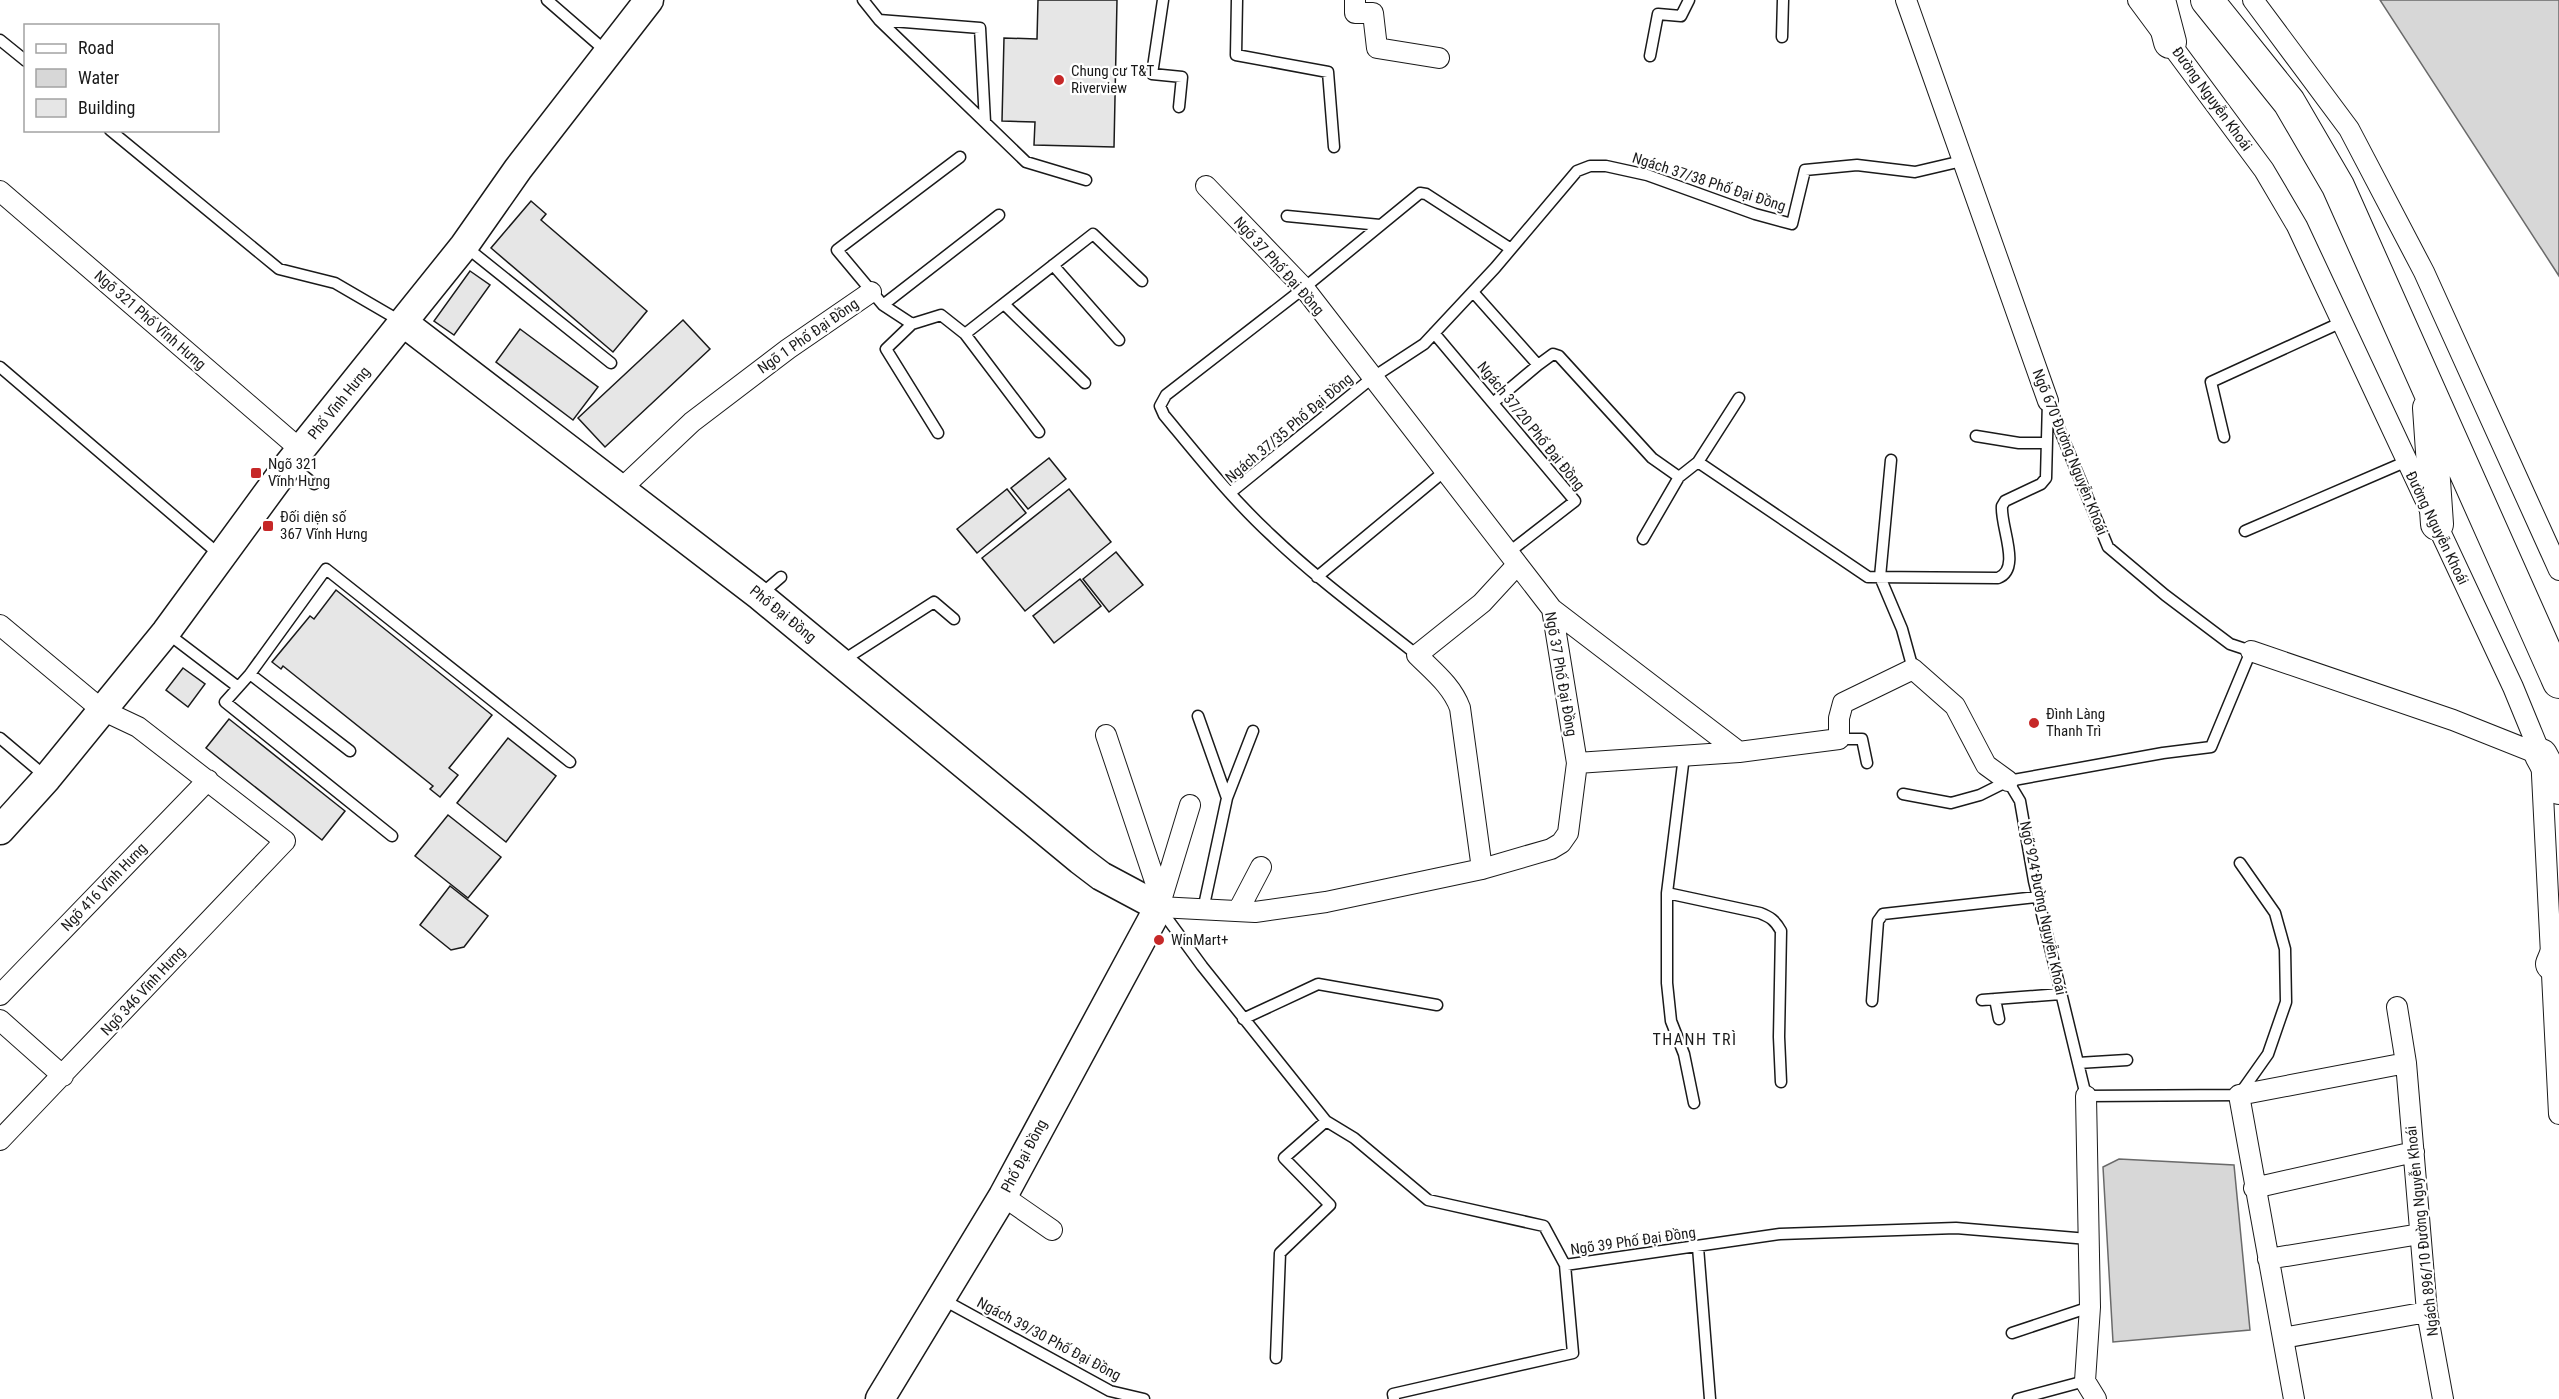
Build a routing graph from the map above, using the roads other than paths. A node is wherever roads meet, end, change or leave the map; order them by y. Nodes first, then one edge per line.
1 (547, 0) edge
2 (650, 0) edge
3 (863, 0) edge
4 (1163, 0) edge
5 (1238, 0) edge
6 (1355, 0) edge
7 (1689, 0) edge
8 (1783, 0) edge
9 (1906, 0) edge
10 (2138, 0) edge
11 (2159, 0) edge
12 (2207, 0) edge
13 (2253, 0) edge
14 (879, 20) junction
15 (1782, 37) dead end
16 (0, 40) edge
17 (2170, 42) junction
18 (608, 53) junction
19 (1650, 56) dead end
20 (1439, 58) dead end
21 (24, 59) edge
22 (1179, 107) dead end
23 (985, 122) junction
24 (112, 132) edge
25 (1334, 147) dead end
26 (960, 157) dead end
27 (1962, 161) junction
28 (1086, 180) dead end
29 (1206, 186) dead end
30 (0, 191) edge
31 (999, 215) dead end
32 (1287, 216) dead end
33 (1380, 225) junction
34 (464, 246) junction
35 (1511, 249) junction
36 (1053, 266) junction
37 (1142, 282) dead end
38 (1304, 288) junction
39 (1473, 292) junction
40 (877, 298) junction
41 (1004, 304) junction
42 (2342, 322) junction
43 (404, 323) junction
44 (912, 324) junction
45 (1434, 333) junction
46 (965, 334) junction
47 (1119, 340) dead end
48 (611, 363) dead end
49 (1538, 365) junction
50 (0, 367) edge
51 (1372, 378) junction
52 (1085, 383) dead end
53 (2428, 389) junction
54 (1739, 398) dead end
55 (2048, 401) junction
56 (1494, 402) junction
57 (1039, 432) dead end
58 (938, 433) dead end
59 (1976, 436) dead end
60 (2224, 437) dead end
61 (2046, 443) junction
62 (295, 457) junction
63 (1891, 460) dead end
64 (1698, 462) junction
65 (2405, 462) junction
66 (1446, 470) junction
67 (1679, 477) junction
68 (314, 484) dead end
69 (621, 489) junction
70 (1230, 494) junction
71 (2437, 524) junction
72 (2246, 531) dead end
73 (1643, 539) dead end
74 (221, 557) junction
75 (1513, 559) junction
76 (2559, 570) edge
77 (1317, 577) junction
78 (1880, 578) junction
79 (1552, 609) junction
80 (954, 619) dead end
81 (0, 625) edge
82 (166, 632) junction
83 (2251, 651) junction
84 (1418, 655) junction
85 (841, 661) junction
86 (1912, 669) junction
87 (250, 674) junction
88 (2559, 682) edge
89 (238, 687) junction
90 (102, 710) junction
91 (1198, 716) dead end
92 (1252, 731) dead end
93 (1106, 735) dead end
94 (0, 738) edge
95 (1839, 740) junction
96 (350, 751) dead end
97 (1739, 752) junction
98 (2541, 755) junction
99 (1684, 756) junction
100 (570, 762) dead end
101 (1577, 763) junction
102 (1867, 763) dead end
103 (48, 778) junction
104 (208, 780) junction
105 (2008, 782) junction
106 (2559, 788) edge
107 (1903, 794) dead end
108 (1227, 798) junction
109 (1190, 805) dead end
110 (0, 830) edge
111 (392, 836) dead end
112 (2240, 863) dead end
113 (1261, 867) dead end
114 (1482, 869) junction
115 (1667, 893) junction
116 (2037, 897) junction
117 (1160, 903) junction
118 (1203, 910) junction
119 (1238, 911) junction
120 (2556, 955) edge
121 (2061, 994) junction
122 (0, 995) edge
123 (1995, 999) junction
124 (1982, 1000) dead end
125 (1872, 1001) dead end
126 (1437, 1005) dead end
127 (2397, 1007) dead end
128 (1243, 1019) junction
129 (1999, 1019) dead end
130 (0, 1020) edge
131 (2127, 1060) dead end
132 (2078, 1063) junction
133 (2406, 1063) junction
134 (63, 1076) junction
135 (1781, 1083) dead end
136 (2239, 1095) junction
137 (2086, 1096) junction
138 (1694, 1103) dead end
139 (2559, 1114) edge
140 (1326, 1120) junction
141 (0, 1140) edge
142 (2414, 1152) junction
143 (2254, 1188) junction
144 (1003, 1196) junction
145 (1052, 1230) dead end
146 (2420, 1234) junction
147 (2088, 1239) junction
148 (1698, 1247) junction
149 (2268, 1259) junction
150 (1565, 1265) junction
151 (942, 1299) junction
152 (2090, 1307) junction
153 (2427, 1312) junction
154 (2012, 1333) dead end
155 (2283, 1338) junction
156 (1276, 1358) dead end
157 (2085, 1381) junction
158 (880, 1399) edge
159 (1144, 1399) edge
160 (1394, 1399) edge
161 (1710, 1399) edge
162 (2018, 1399) edge
163 (2096, 1399) edge
164 (2294, 1399) edge
165 (2443, 1399) edge

1 - 18 lane
2 - 18 street, Phố Vĩnh Hưng
3 - 14 lane
4 - 22 lane
5 - 25 lane
6 - 20 street
7 - 19 lane
8 - 15 lane
9 - 27 street, Ngõ 670 Đường Nguyễn Khoái
10 - 17 street, Đường Nguyễn Khoái
11 - 17 main road
12 - 53 main road
13 - 76 street
14 - 23 lane
14 - 23 lane
16 - 21 lane
17 - 42 street, Đường Nguyễn Khoái
18 - 34 street, Phố Vĩnh Hưng
23 - 28 lane
24 - 43 lane
26 - 40 lane
27 - 35 lane, Ngách 37/38 Phố Đại Đồng
27 - 55 street, Ngõ 670 Đường Nguyễn Khoái
29 - 38 street, Ngõ 37 Phố Đại Đồng
30 - 62 street, Ngõ 321 Phố Vĩnh Hưng
31 - 40 lane
32 - 33 lane
33 - 35 lane
33 - 38 lane
34 - 43 street, Phố Vĩnh Hưng
34 - 48 lane
35 - 39 lane, Ngách 37/38 Phố Đại Đồng
36 - 37 lane
36 - 41 lane
36 - 47 lane
38 - 51 street, Ngõ 37 Phố Đại Đồng
38 - 70 lane
39 - 45 lane, Ngách 37/38 Phố Đại Đồng
39 - 49 lane
40 - 44 lane, Ngõ 1 Phố Đại Đồng
40 - 69 street, Ngõ 1 Phố Đại Đồng
41 - 46 lane
41 - 52 lane
42 - 60 lane
42 - 65 street, Đường Nguyễn Khoái
43 - 62 street, Phố Vĩnh Hưng
43 - 69 street, Phố Đại Đồng
44 - 46 lane
44 - 58 lane
45 - 51 lane, Ngách 37/35 Phố Đại Đồng
45 - 56 lane, Ngách 37/20 Phố Đại Đồng
46 - 57 lane
49 - 56 lane
49 - 67 lane
50 - 74 lane
51 - 66 street, Ngõ 37 Phố Đại Đồng
51 - 70 lane, Ngách 37/35 Phố Đại Đồng
53 - 71 main road
53 - 88 main road
54 - 64 lane
55 - 61 lane
55 - 83 lane, Ngõ 670 Đường Nguyễn Khoái
56 - 75 lane, Ngách 37/20 Phố Đại Đồng
59 - 61 lane
61 - 78 lane
62 - 68 lane
62 - 74 street, Phố Vĩnh Hưng
63 - 78 lane
64 - 67 lane
64 - 78 lane
65 - 71 street, Đường Nguyễn Khoái
65 - 72 lane
66 - 75 street, Ngõ 37 Phố Đại Đồng
66 - 77 lane
67 - 73 lane
69 - 85 street, Phố Đại Đồng
70 - 77 lane, Ngách 37/35 Phố Đại Đồng
71 - 98 street, Đường Nguyễn Khoái
74 - 82 street, Phố Vĩnh Hưng
75 - 79 street, Ngõ 37 Phố Đại Đồng
75 - 84 street
77 - 84 lane, Ngách 37/35 Phố Đại Đồng
78 - 86 lane
79 - 97 street
79 - 101 street, Ngõ 37 Phố Đại Đồng
80 - 85 lane
81 - 90 street
82 - 89 lane
82 - 90 street, Phố Vĩnh Hưng
83 - 98 street, Ngõ 670 Đường Nguyễn Khoái
83 - 105 lane
84 - 114 street
85 - 117 street, Phố Đại Đồng
86 - 95 street
86 - 105 street, Ngõ 924 Đường Nguyễn Khoái
87 - 89 lane
87 - 96 lane
87 - 100 lane
89 - 111 lane
90 - 103 street, Phố Vĩnh Hưng
90 - 104 street
91 - 108 lane
92 - 108 lane
93 - 117 street
94 - 103 lane
95 - 97 street
95 - 102 lane
97 - 99 street
98 - 106 main road
98 - 120 street, Đường Nguyễn Khoái
99 - 101 street
99 - 115 lane
101 - 114 street, Ngõ 37 Phố Đại Đồng
103 - 110 street, Phố Vĩnh Hưng
104 - 122 street, Ngõ 416 Vĩnh Hưng
104 - 134 street, Ngõ 346 Vĩnh Hưng
105 - 107 lane
105 - 116 lane, Ngõ 924 Đường Nguyễn Khoái
108 - 118 lane
109 - 117 street
112 - 136 lane
113 - 119 street
114 - 119 street, Ngõ 37 Phố Đại Đồng
115 - 135 lane
115 - 138 lane
116 - 121 lane, Ngõ 924 Đường Nguyễn Khoái
116 - 125 lane
117 - 118 street, Phố Đại Đồng
117 - 128 lane, Ngõ 39 Phố Đại Đồng
117 - 144 street, Phố Đại Đồng
118 - 119 street, Ngõ 37 Phố Đại Đồng
120 - 139 street, Đường Nguyễn Khoái
121 - 123 lane
121 - 132 lane, Ngõ 924 Đường Nguyễn Khoái
123 - 124 lane
123 - 129 lane
126 - 128 lane
127 - 133 street, Ngách 896/10 Đường Nguyễn Khoái
128 - 140 lane, Ngõ 39 Phố Đại Đồng
130 - 134 street
131 - 132 lane
132 - 137 lane, Ngõ 924 Đường Nguyễn Khoái
133 - 136 street
133 - 142 street, Ngách 896/10 Đường Nguyễn Khoái
134 - 141 street, Ngõ 346 Vĩnh Hưng
136 - 137 lane
136 - 143 street
137 - 147 street, Ngõ 924 Đường Nguyễn Khoái
140 - 150 lane, Ngõ 39 Phố Đại Đồng
140 - 156 lane
142 - 143 street
142 - 146 street, Ngách 896/10 Đường Nguyễn Khoái
143 - 149 street
144 - 145 street
144 - 151 street, Phố Đại Đồng
146 - 149 street
146 - 153 street, Ngách 896/10 Đường Nguyễn Khoái
147 - 148 lane, Ngõ 39 Phố Đại Đồng
147 - 152 street, Ngõ 924 Đường Nguyễn Khoái
148 - 150 lane, Ngõ 39 Phố Đại Đồng
148 - 161 lane
149 - 155 street
150 - 160 lane
151 - 158 street, Phố Đại Đồng
151 - 159 lane, Ngách 39/30 Phố Đại Đồng
152 - 154 lane
152 - 157 street, Ngõ 924 Đường Nguyễn Khoái
153 - 155 street
153 - 165 street, Ngách 896/10 Đường Nguyễn Khoái
155 - 164 street
157 - 162 lane
157 - 163 street

